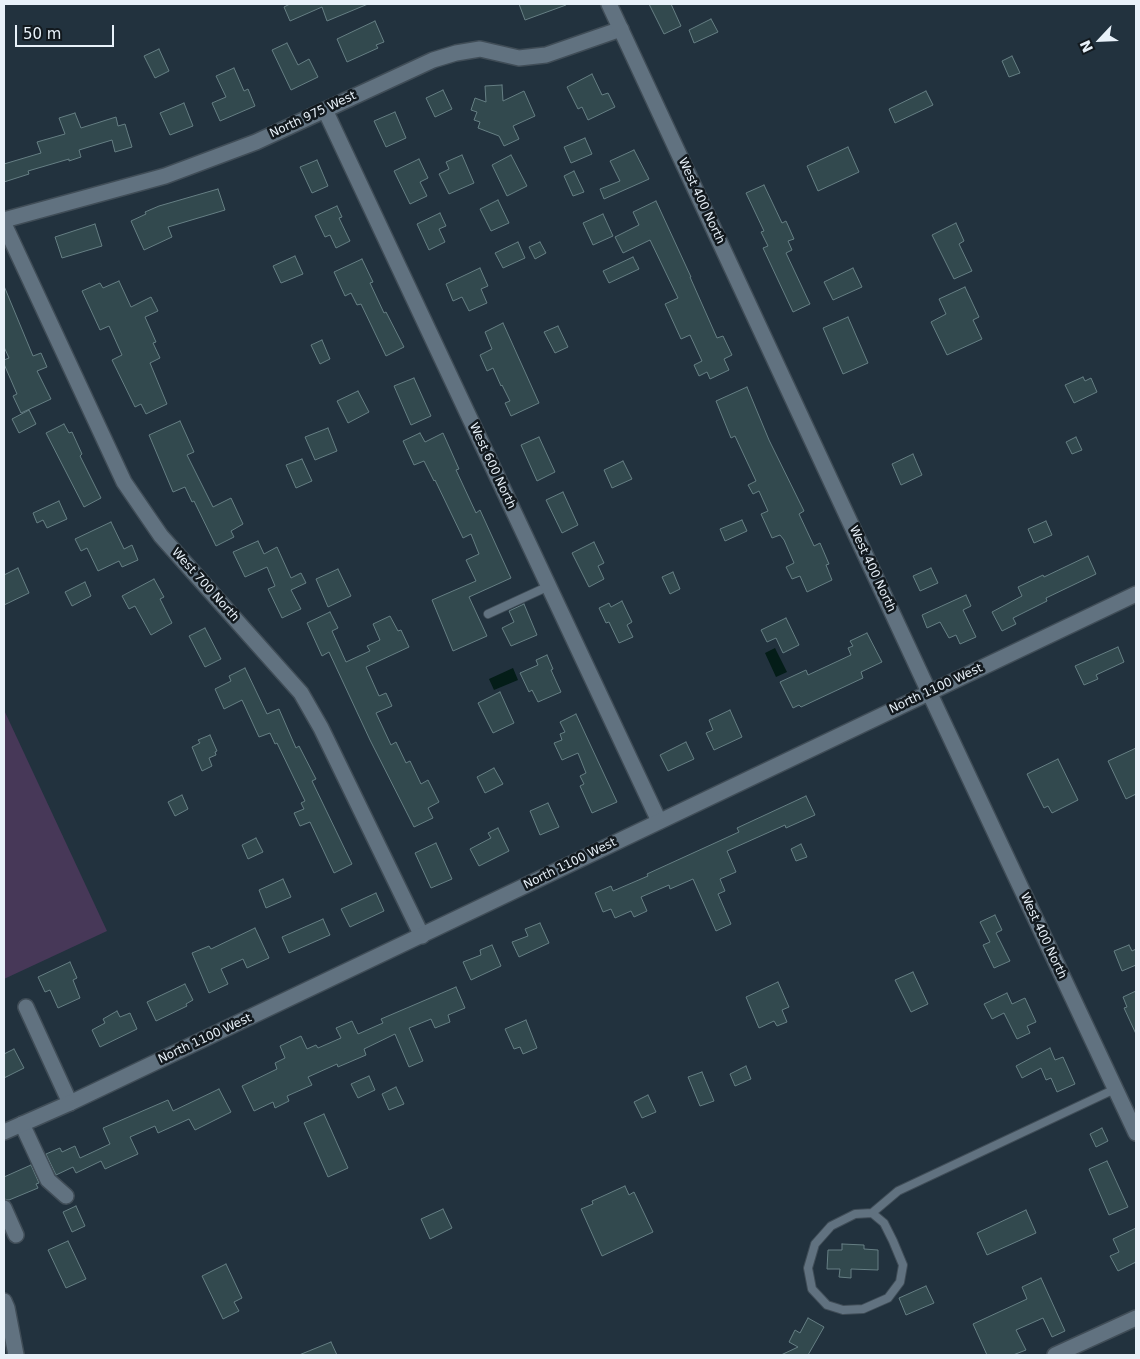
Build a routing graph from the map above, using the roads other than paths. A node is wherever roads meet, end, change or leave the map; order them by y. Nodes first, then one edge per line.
1 (609, 4) edge
2 (621, 29) junction
3 (325, 110) junction
4 (4, 220) edge
5 (4, 224) edge
6 (548, 586) junction
7 (1136, 594) edge
8 (488, 614) dead end
9 (929, 692) junction
10 (659, 821) junction
11 (422, 936) junction
12 (26, 1007) dead end
13 (1115, 1088) junction
14 (70, 1103) junction
15 (22, 1124) junction
16 (4, 1132) edge
17 (1136, 1133) edge
18 (66, 1196) dead end
19 (4, 1208) edge
20 (872, 1213) junction
21 (16, 1235) dead end
22 (4, 1301) edge
23 (1136, 1318) edge
24 (16, 1355) edge
25 (1055, 1355) edge

1 - 2 street, West 400 North
2 - 3 street, North 975 West
2 - 9 street, West 400 North
3 - 4 street, North 975 West
3 - 6 street, West 600 North
5 - 11 street, West 700 North
6 - 8 lane
6 - 10 street, West 600 North
7 - 9 street, North 1100 West
9 - 10 street, North 1100 West
9 - 13 street, West 400 North
10 - 11 street, North 1100 West
11 - 14 street, North 1100 West
12 - 14 street
13 - 17 street, West 400 North
13 - 20 lane
14 - 15 street, North 1100 West
15 - 16 street, North 1100 West
15 - 18 street
19 - 21 street
20 - 20 lane
22 - 24 street
23 - 25 street

